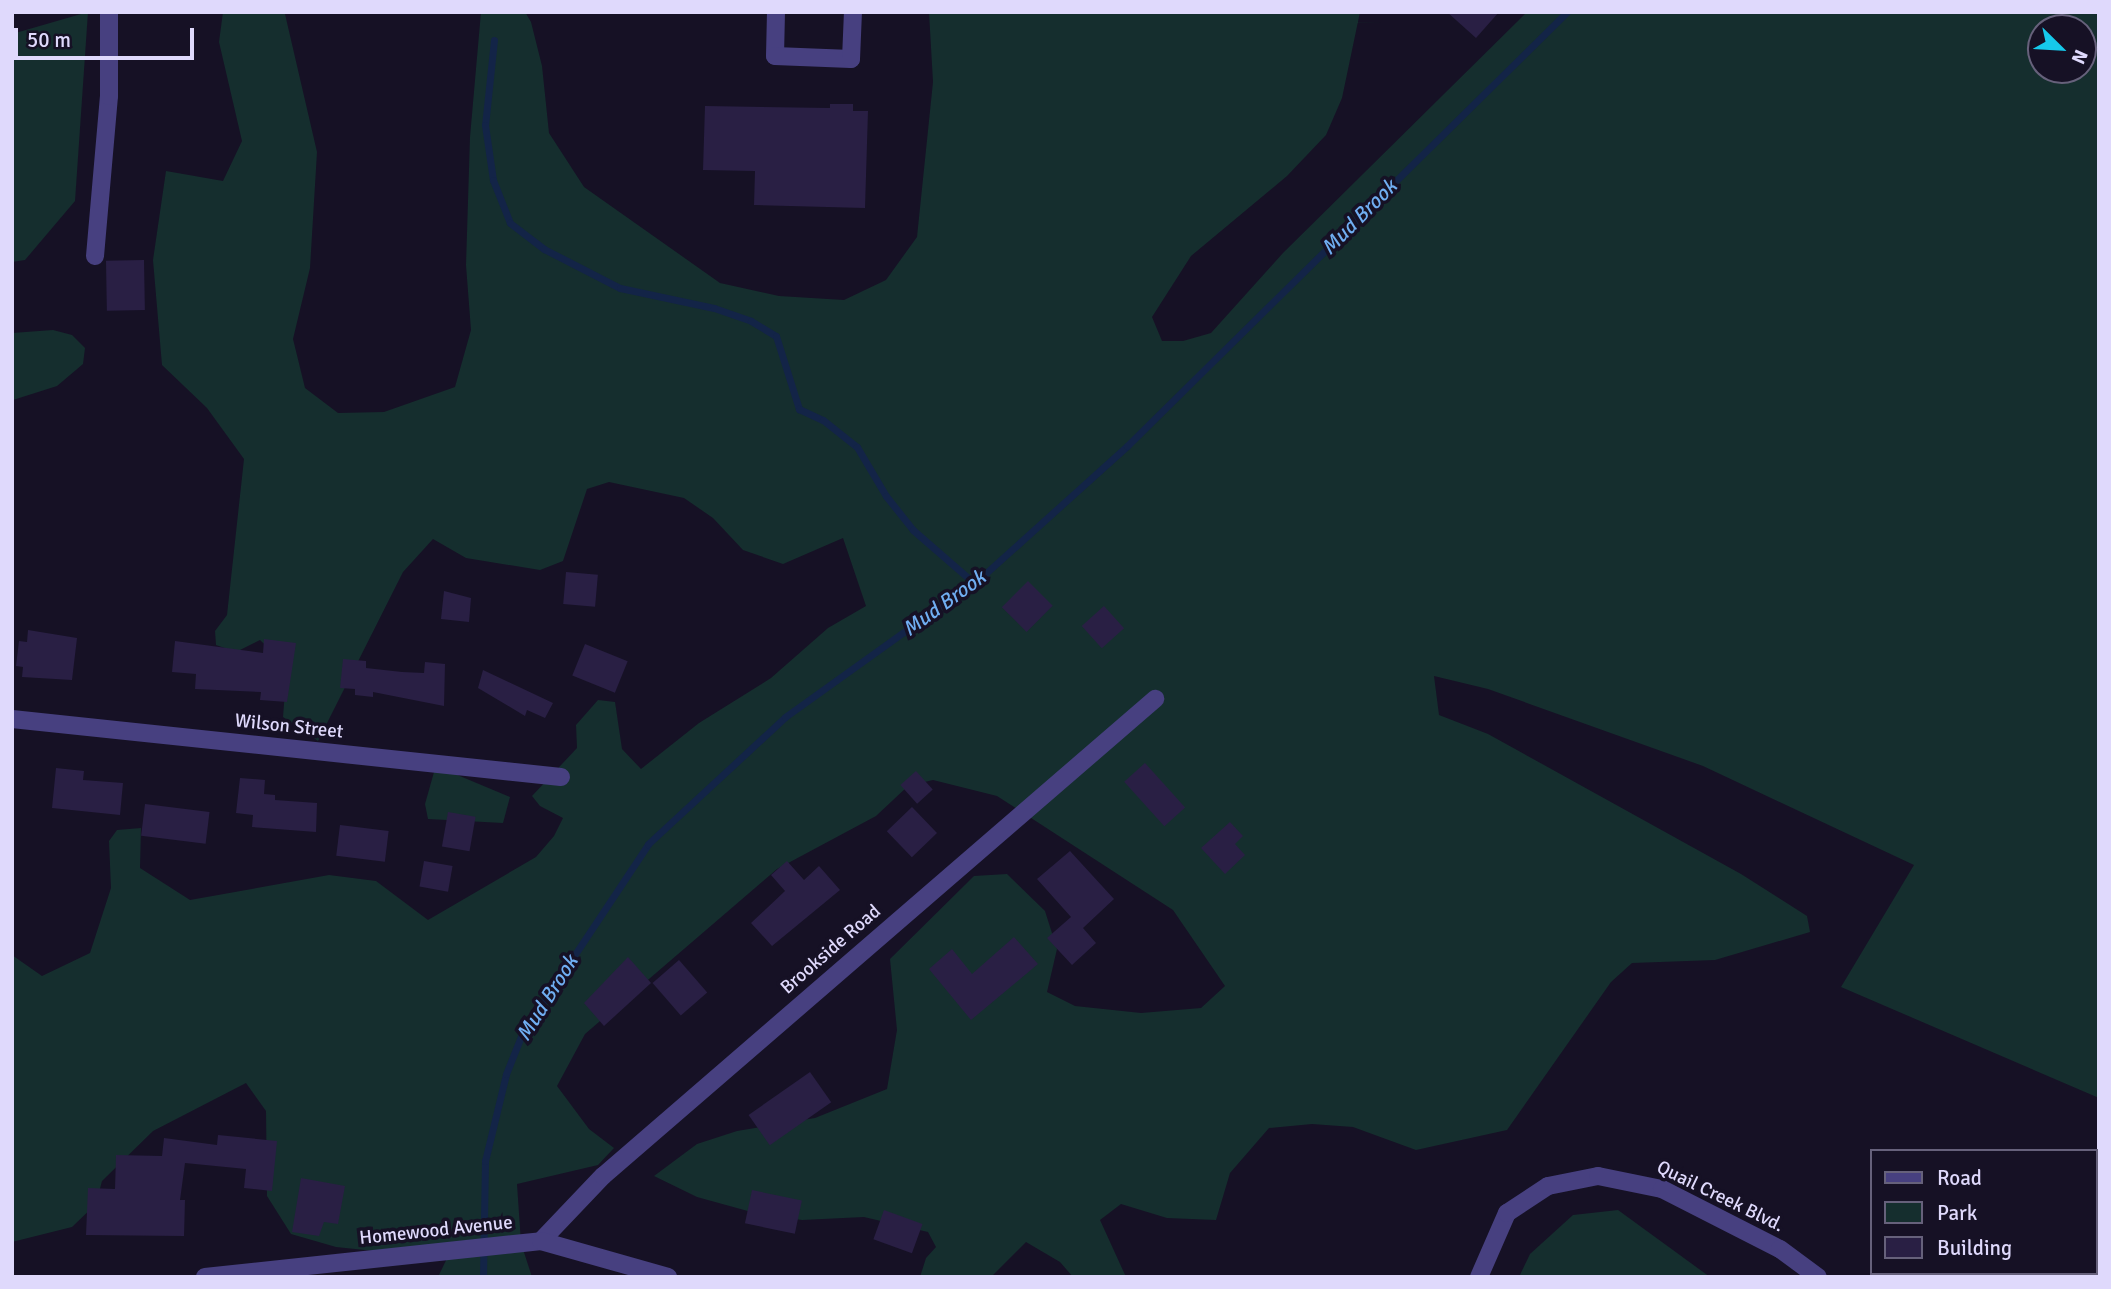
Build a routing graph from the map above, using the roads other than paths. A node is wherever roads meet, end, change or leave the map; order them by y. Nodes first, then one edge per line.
1 (108, 12) edge
2 (776, 12) edge
3 (853, 12) edge
4 (95, 256) dead end
5 (1155, 699) dead end
6 (12, 719) edge
7 (561, 777) dead end
8 (541, 1241) junction
9 (205, 1277) edge
10 (668, 1277) edge
11 (1479, 1277) edge
12 (1818, 1277) edge

1 - 4 street
2 - 3 street
5 - 8 street, Brookside Road
6 - 7 street, Wilson Street
8 - 9 street, Homewood Avenue
8 - 10 street, Homewood Avenue
11 - 12 street, Quail Creek Blvd.

